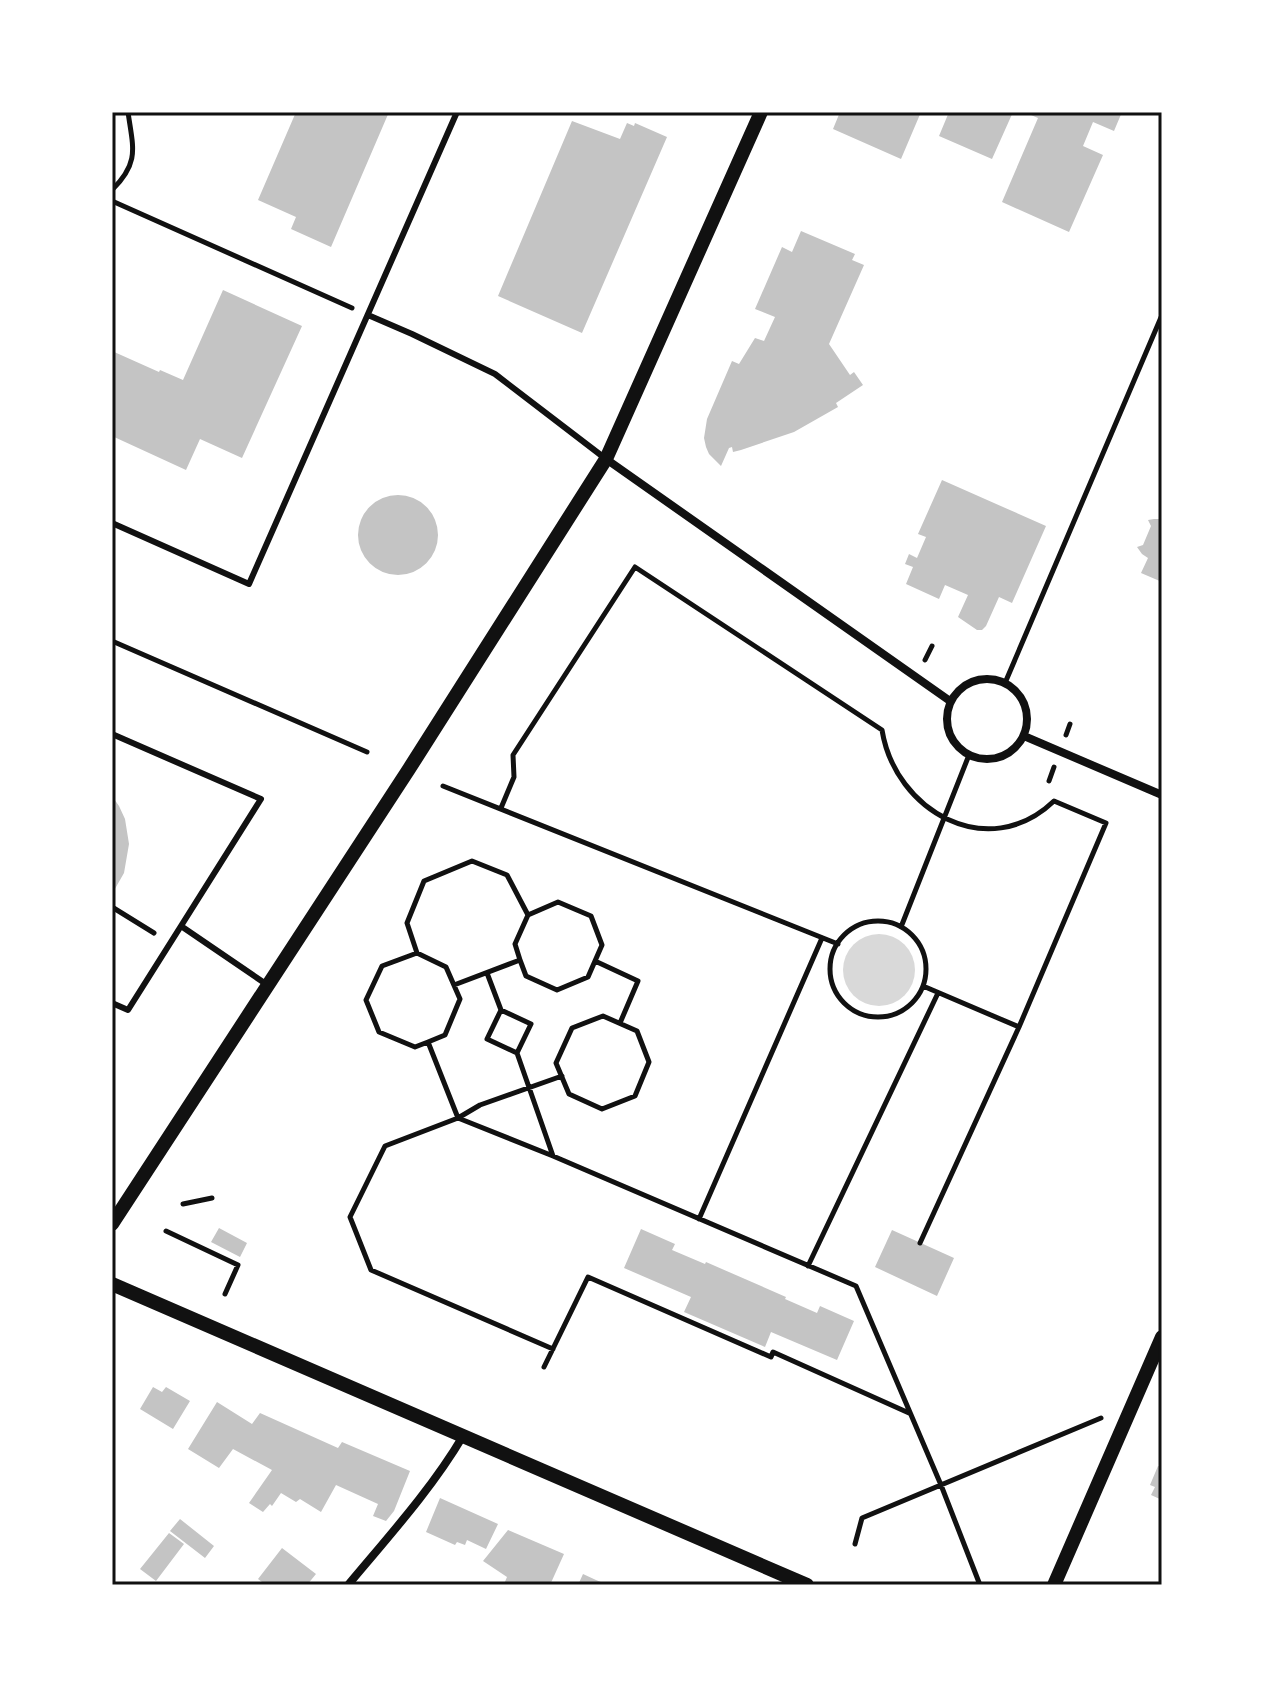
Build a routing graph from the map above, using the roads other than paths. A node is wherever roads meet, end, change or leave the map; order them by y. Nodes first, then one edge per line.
1 (457, 112) edge
2 (761, 112) edge
3 (368, 315) junction
4 (606, 459) junction
5 (112, 523) edge
6 (950, 701) junction
7 (112, 734) edge
8 (1024, 736) junction
9 (1162, 795) edge
10 (181, 926) junction
11 (268, 986) junction
12 (112, 1003) edge
13 (112, 1224) edge
14 (112, 1284) edge
15 (1162, 1337) edge
16 (463, 1436) junction
17 (348, 1585) edge
18 (807, 1585) edge
19 (1054, 1585) edge

1 - 3 lane
2 - 4 street
3 - 4 lane
3 - 5 lane
4 - 6 street
4 - 11 street
6 - 8 street
6 - 8 street
7 - 10 lane
8 - 9 street
10 - 11 lane
10 - 12 lane
11 - 13 street
14 - 16 street
15 - 19 street
16 - 17 street
16 - 18 street

